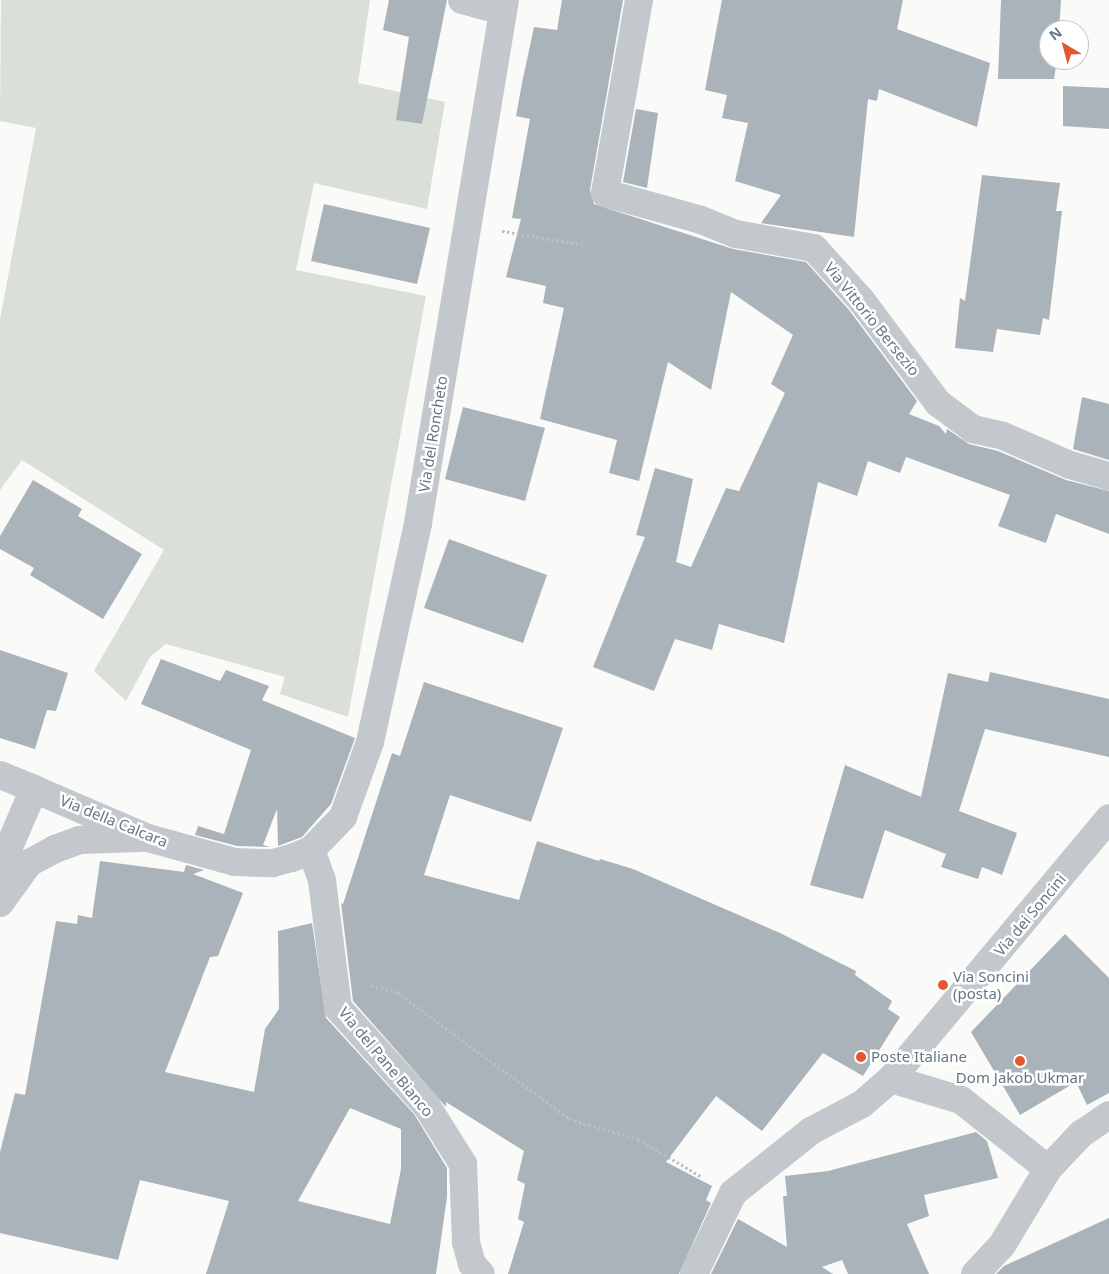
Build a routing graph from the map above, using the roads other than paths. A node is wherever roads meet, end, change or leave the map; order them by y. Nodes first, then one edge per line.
1 (462, 0) edge
2 (640, 0) edge
3 (504, 5) edge
4 (1109, 476) edge
5 (0, 774) edge
6 (34, 789) junction
7 (1109, 818) edge
8 (148, 838) junction
9 (310, 850) junction
10 (0, 881) edge
11 (0, 903) edge
12 (891, 1079) junction
13 (1109, 1115) edge
14 (1048, 1169) junction
15 (481, 1274) edge
16 (694, 1274) edge
17 (975, 1274) edge

1 - 3 street
2 - 4 street, Via Vittorio Bersezio
3 - 9 street, Via del Roncheto
5 - 6 street, Via della Calcara
6 - 8 street, Via della Calcara
6 - 10 street
7 - 12 street, Via dei Soncini
8 - 9 street, Via della Calcara
8 - 11 street
9 - 15 street, Via del Pane Bianco
12 - 14 street
12 - 16 street, Via dei Soncini
13 - 14 street
14 - 17 street

